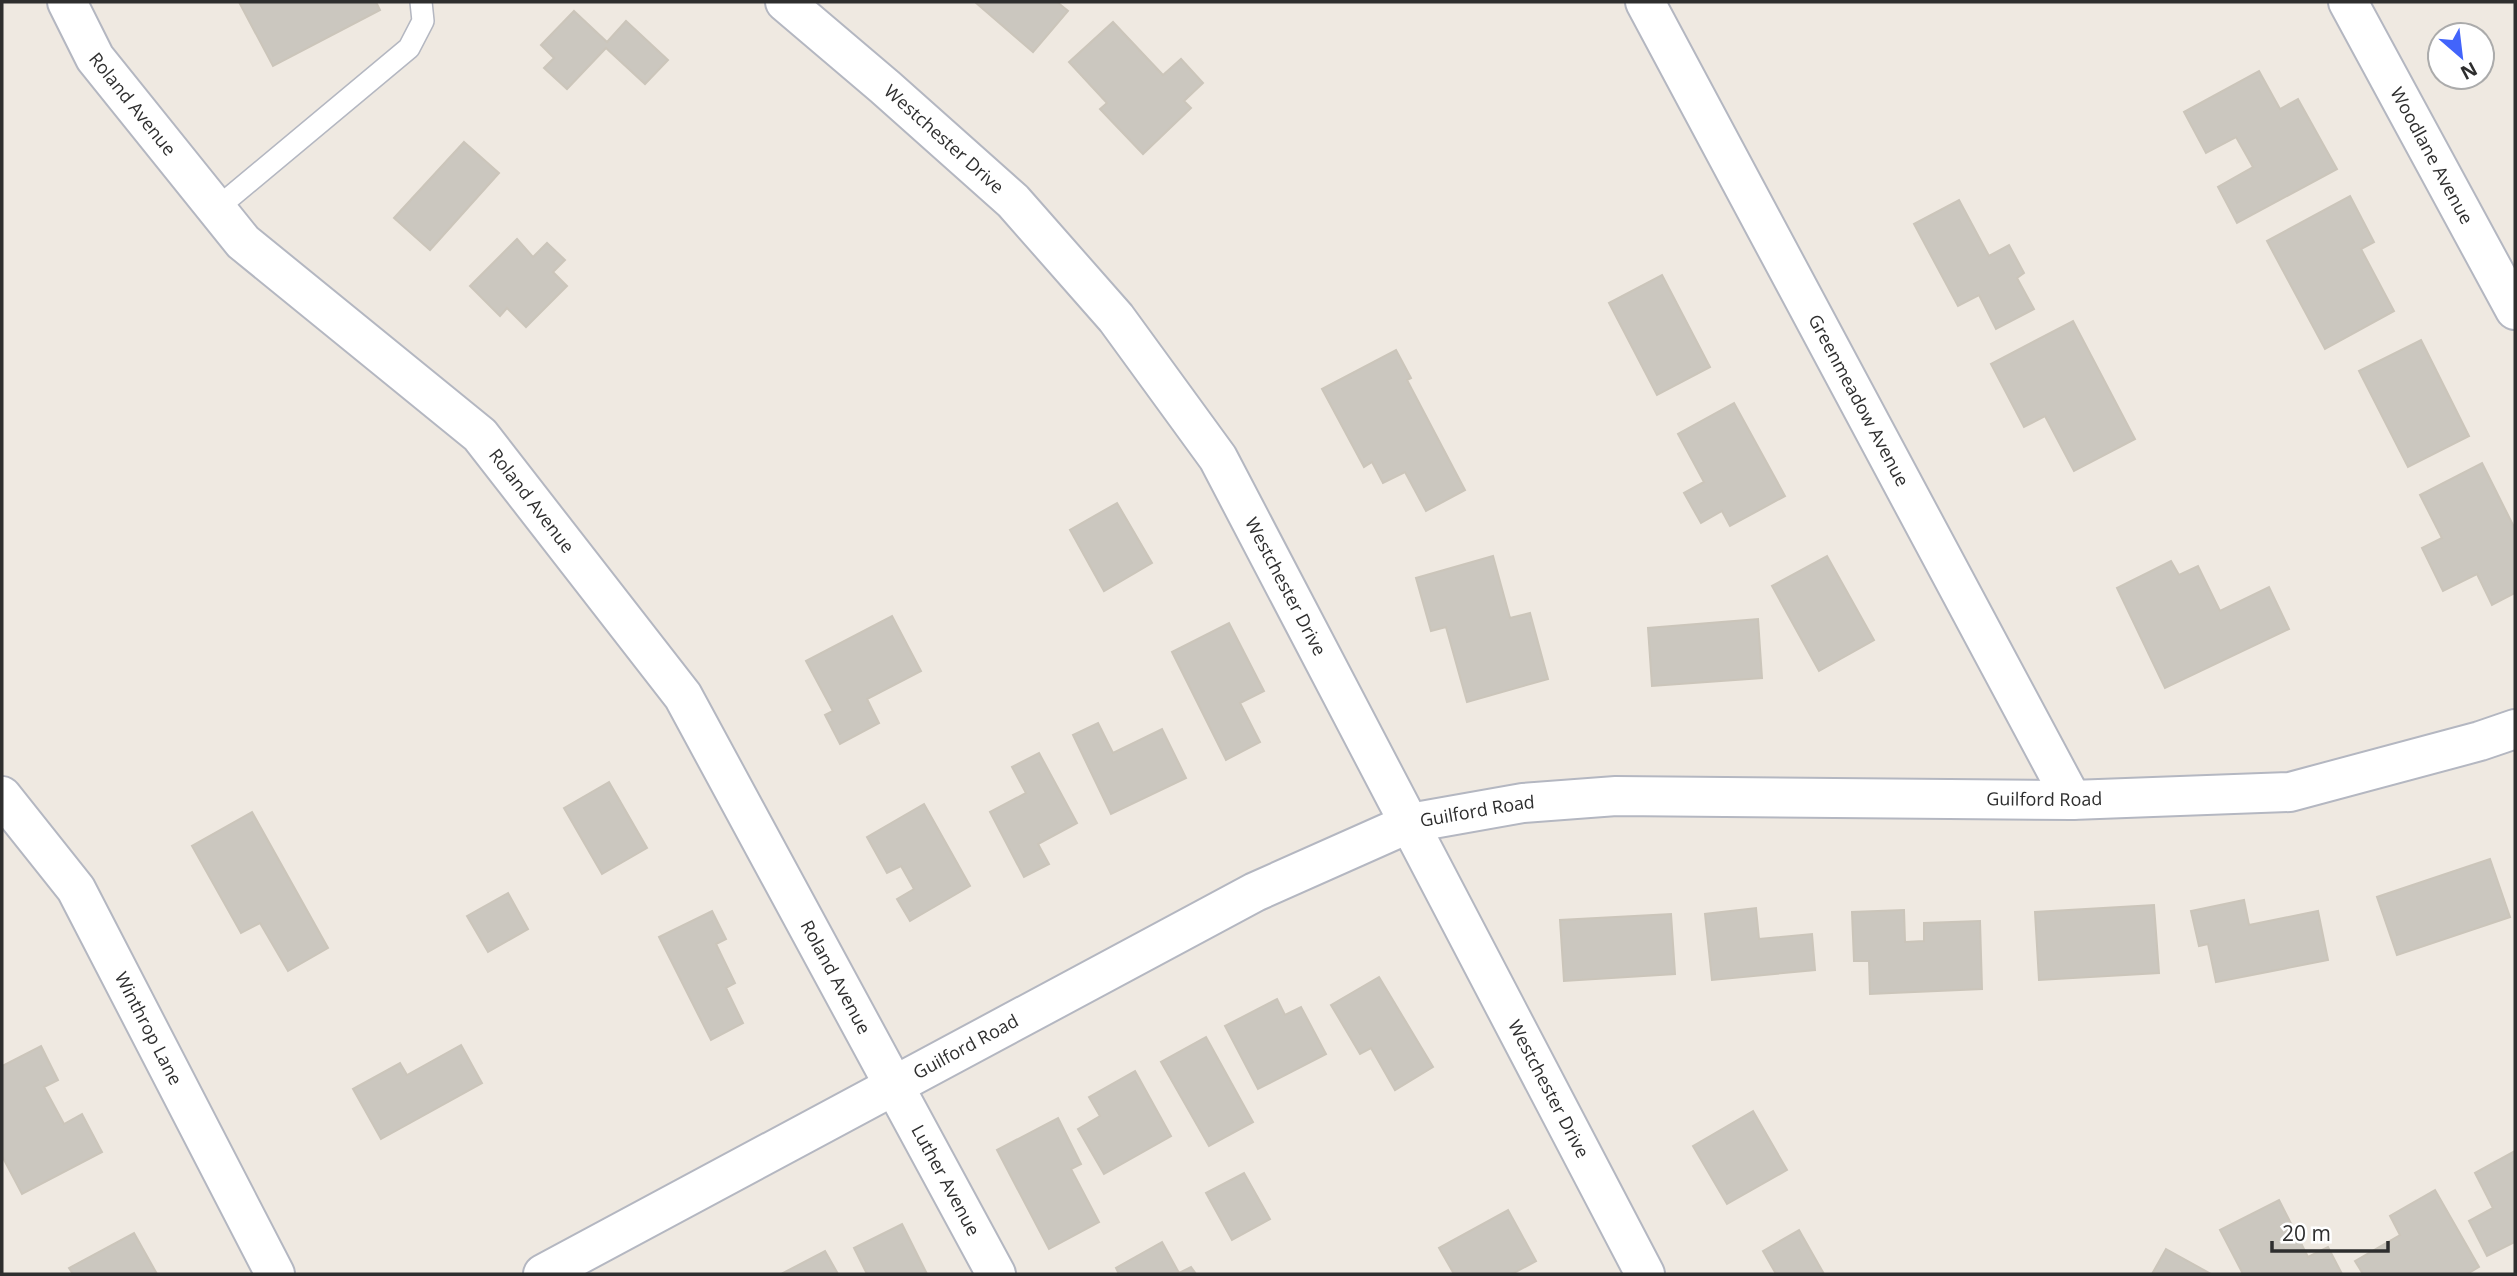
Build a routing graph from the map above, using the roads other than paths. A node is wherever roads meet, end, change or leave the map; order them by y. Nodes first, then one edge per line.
1 (67, 2) edge
2 (421, 2) edge
3 (785, 2) edge
4 (1645, 2) edge
5 (2348, 2) edge
6 (216, 209) junction
7 (2515, 310) edge
8 (2515, 729) edge
9 (2, 796) edge
10 (2072, 800) junction
11 (1410, 823) junction
12 (894, 1085) junction
13 (275, 1274) edge
14 (543, 1274) edge
15 (996, 1274) edge
16 (1645, 1274) edge

1 - 6 street, Roland Avenue
2 - 6 lane
3 - 11 street, Westchester Drive
4 - 10 street, Greenmeadow Avenue
5 - 7 street, Woodlane Avenue
6 - 12 street, Roland Avenue
8 - 10 street, Guilford Road
9 - 13 street, Winthrop Lane
10 - 11 street, Guilford Road
11 - 12 street, Guilford Road
11 - 16 street, Westchester Drive
12 - 14 street, Guilford Road
12 - 15 street, Luther Avenue

